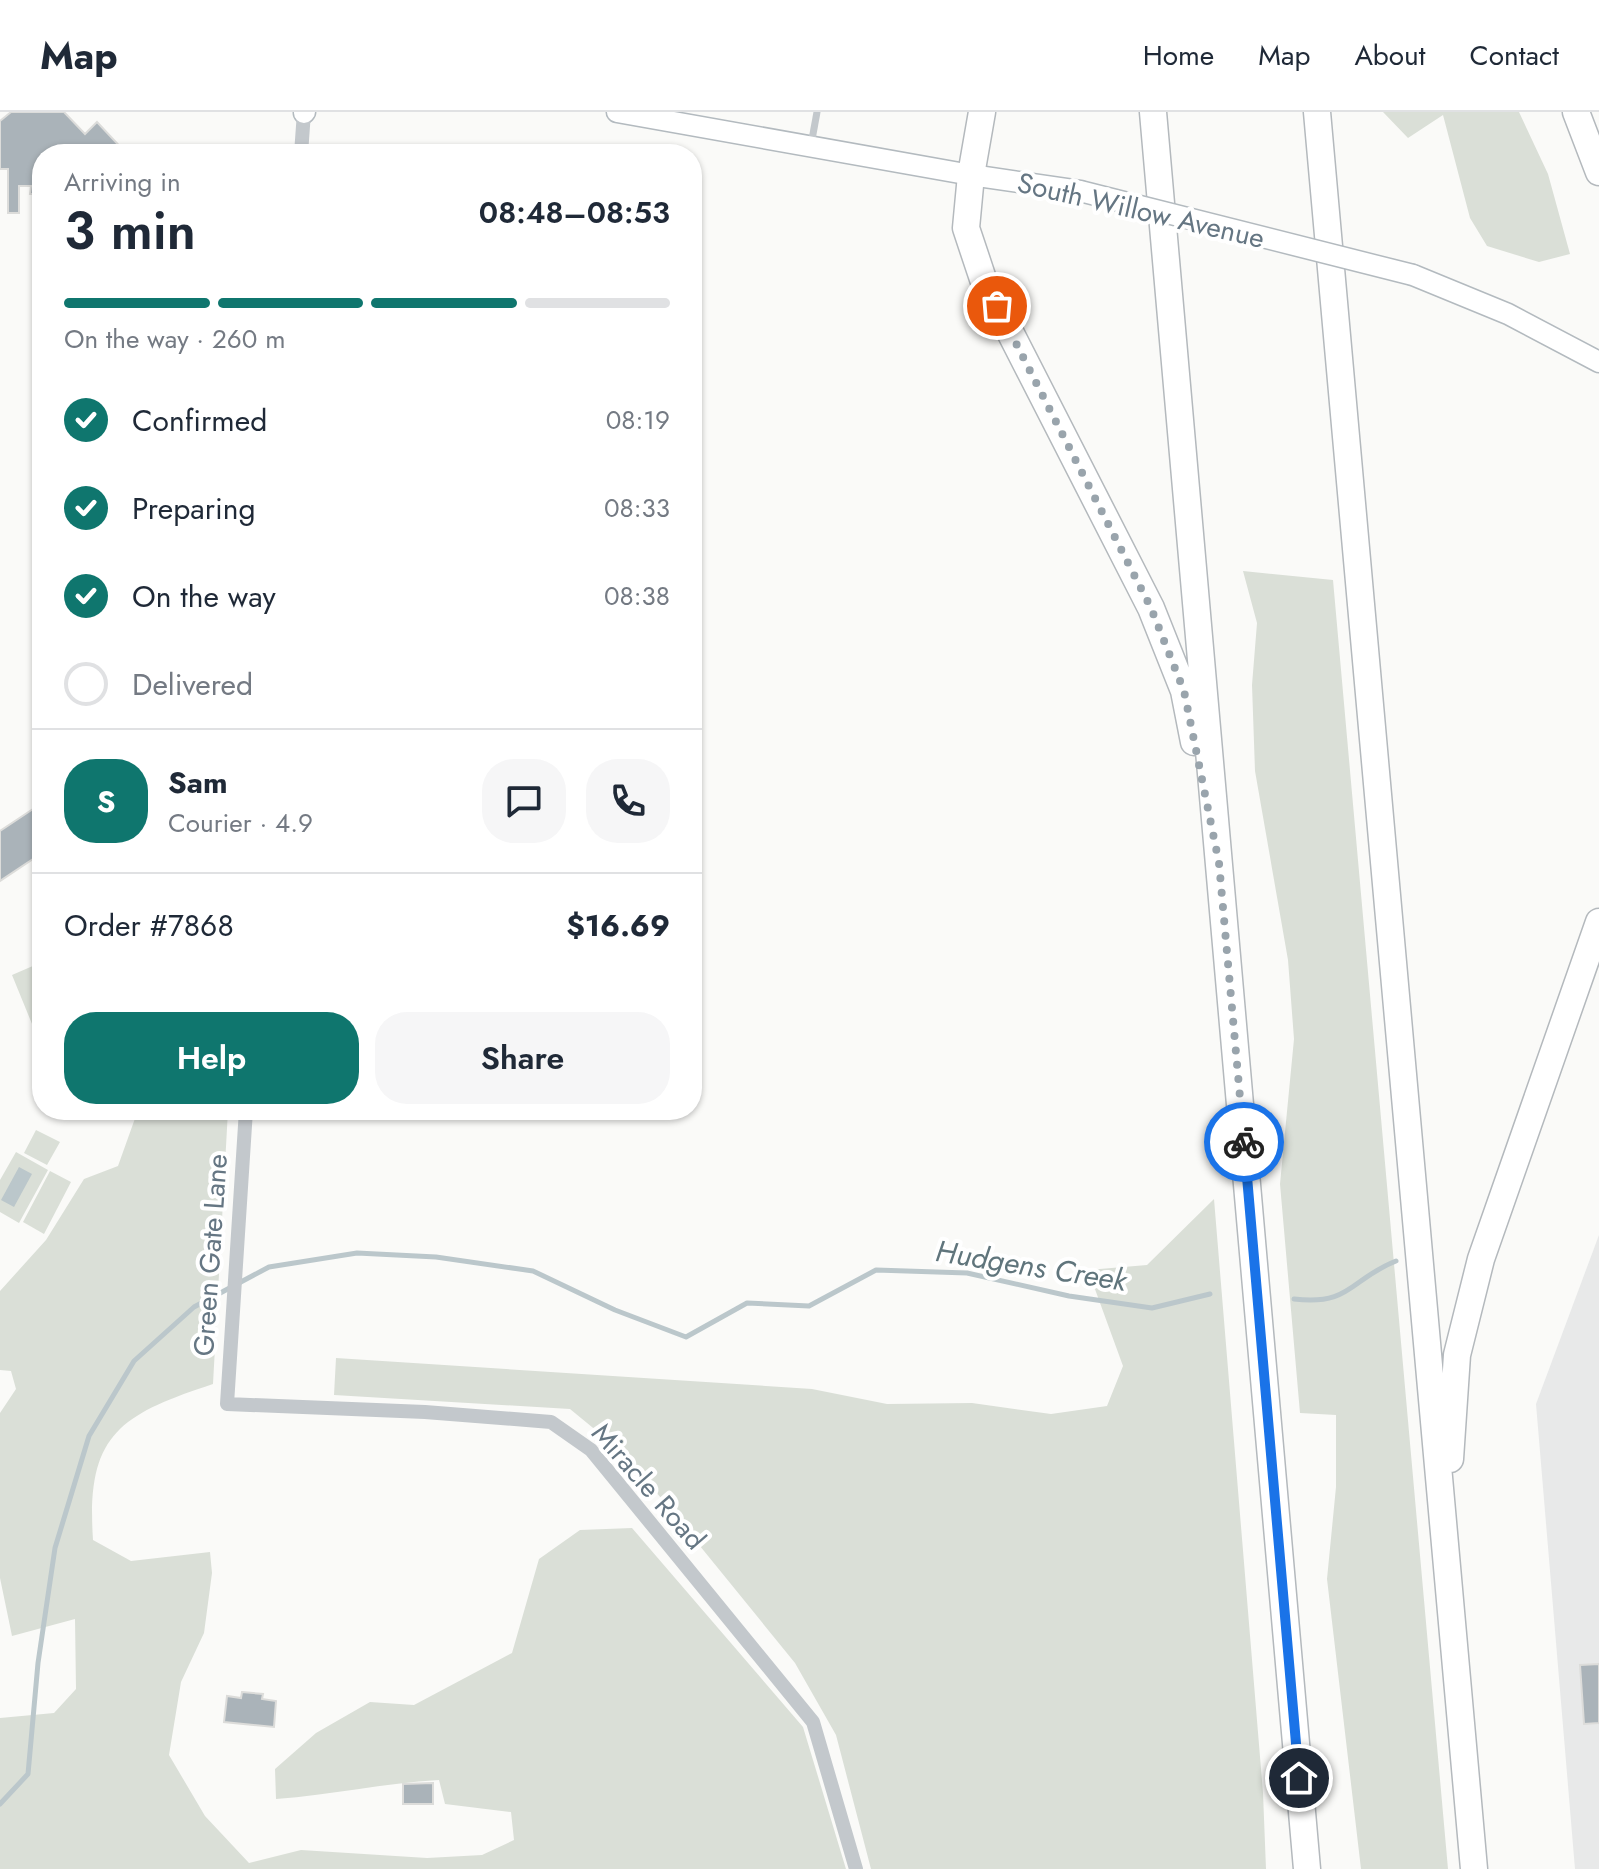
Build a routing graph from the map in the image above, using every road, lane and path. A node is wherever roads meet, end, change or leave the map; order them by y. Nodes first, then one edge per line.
1 (304, 112) edge
2 (617, 112) edge
3 (817, 112) edge
4 (982, 112) edge
5 (1153, 112) edge
6 (1317, 112) edge
7 (1576, 112) edge
8 (683, 118) edge
9 (302, 144) edge
10 (810, 147) junction
11 (1599, 172) edge
12 (971, 175) junction
13 (1599, 362) edge
14 (1219, 863) junction
15 (1599, 922) edge
16 (245, 1120) edge
17 (227, 1404) joint
18 (1444, 1538) junction
19 (856, 1869) edge
20 (1307, 1869) edge
21 (1474, 1869) edge

1 - 9 street
2 - 8 main road, South Willow Avenue
3 - 10 lane
4 - 12 highway
5 - 14 highway
6 - 18 highway
7 - 11 highway
8 - 10 main road, South Willow Avenue
10 - 12 main road, South Willow Avenue
12 - 13 main road, South Willow Avenue, bridge
12 - 14 highway
14 - 20 highway
15 - 18 highway
16 - 17 street, Green Gate Lane
17 - 19 street, Miracle Road
18 - 21 highway

